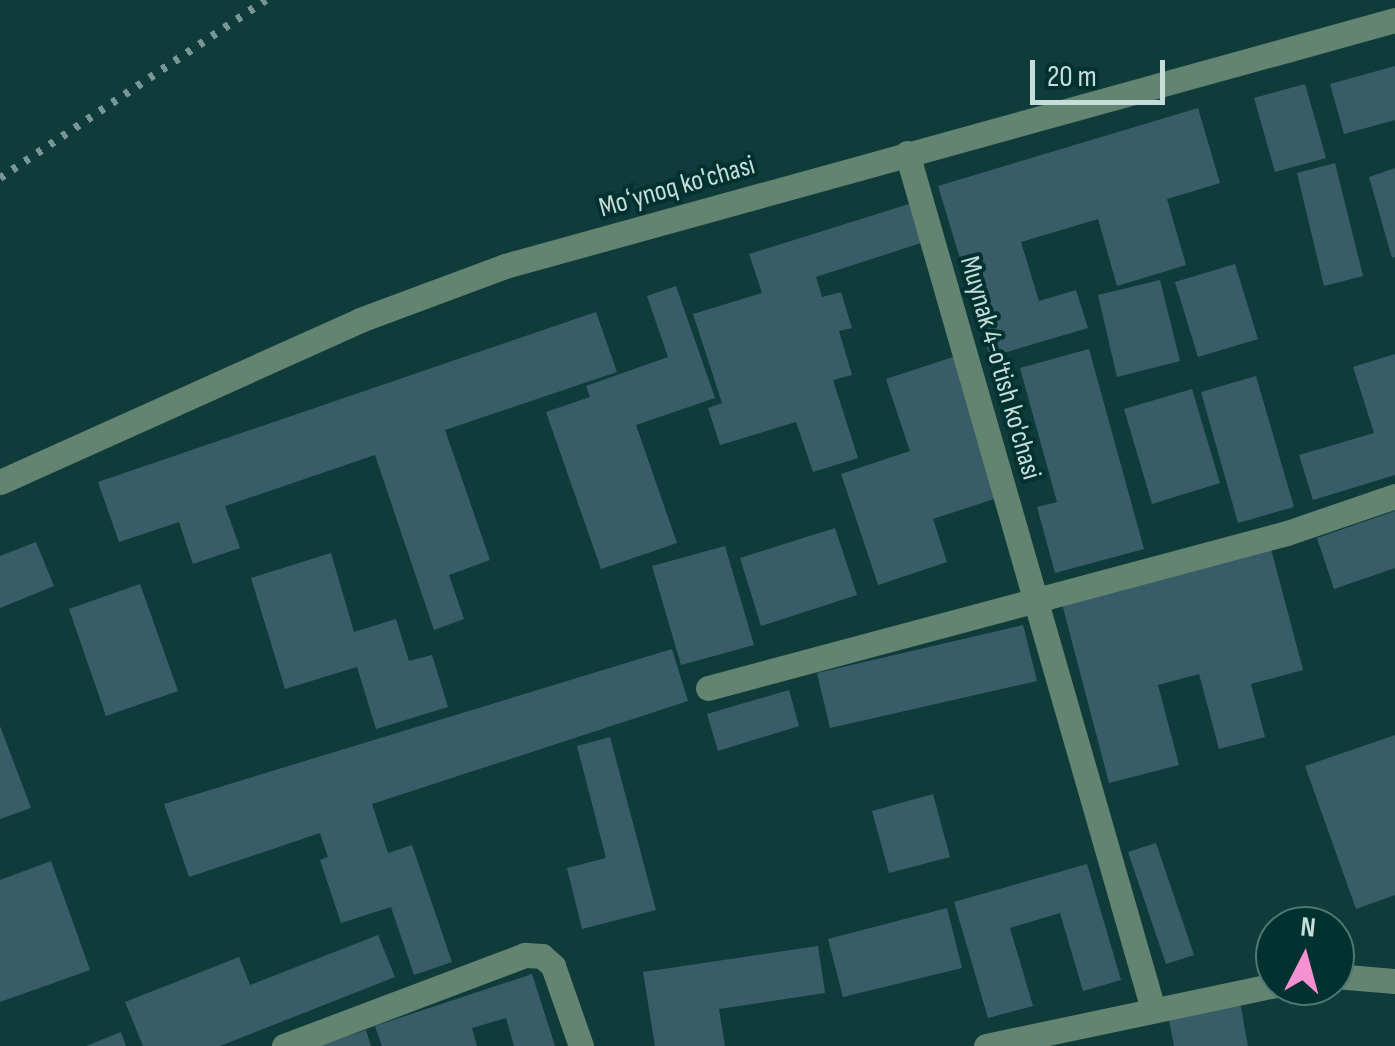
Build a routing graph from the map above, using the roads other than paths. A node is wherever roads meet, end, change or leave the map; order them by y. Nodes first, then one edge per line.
1 (1395, 20) edge
2 (907, 154) junction
3 (0, 482) edge
4 (1395, 496) edge
5 (1034, 599) junction
6 (708, 688) dead end
7 (1355, 978) edge
8 (1395, 981) edge
9 (1255, 988) edge
10 (1152, 1006) junction
11 (284, 1046) edge
12 (581, 1046) edge
13 (986, 1046) edge

1 - 2 street, Moʻynoq ko'chasi
2 - 3 street, Moʻynoq ko'chasi
2 - 5 street, Muynak 4-o'tish ko'chasi
4 - 5 street
5 - 6 street
5 - 10 street, Muynak 4-o'tish ko'chasi
7 - 8 street
9 - 10 street
10 - 13 street
11 - 12 street

